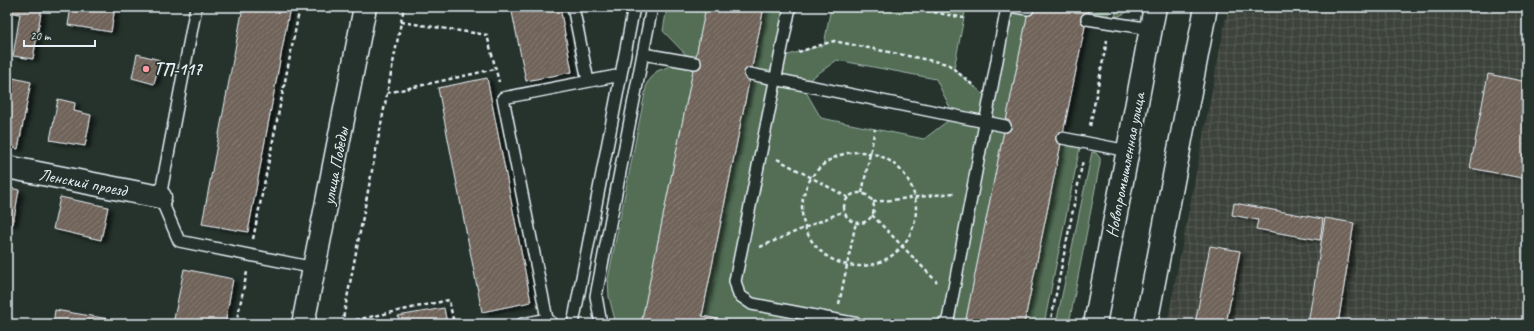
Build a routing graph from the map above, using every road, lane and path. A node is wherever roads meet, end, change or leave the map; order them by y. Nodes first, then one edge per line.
1 (196, 7) edge
2 (300, 7) edge
3 (365, 7) edge
4 (404, 7) edge
5 (573, 7) edge
6 (634, 7) edge
7 (652, 7) edge
8 (790, 7) edge
9 (1007, 7) edge
10 (1015, 7) edge
11 (1155, 7) edge
12 (1206, 7) edge
13 (913, 8) dead end
14 (1028, 9) dead end
15 (964, 18) dead end
16 (1087, 20) dead end
17 (401, 22) junction
18 (1111, 23) junction
19 (1151, 30) junction
20 (643, 54) junction
21 (780, 58) junction
22 (695, 63) dead end
23 (495, 69) junction
24 (750, 74) dead end
25 (622, 75) junction
26 (776, 79) junction
27 (588, 81) junction
28 (387, 93) junction
29 (503, 98) junction
30 (990, 99) junction
31 (985, 122) junction
32 (1005, 126) dead end
33 (875, 129) dead end
34 (1062, 138) dead end
35 (1087, 142) junction
36 (762, 150) junction
37 (1128, 151) junction
38 (870, 153) junction
39 (7, 166) edge
40 (812, 177) junction
41 (972, 191) junction
42 (862, 193) junction
43 (160, 197) junction
44 (848, 198) junction
45 (914, 198) junction
46 (873, 202) junction
47 (844, 211) junction
48 (872, 214) junction
49 (856, 222) junction
50 (805, 228) junction
51 (902, 245) junction
52 (250, 255) junction
53 (740, 256) junction
54 (847, 266) junction
55 (315, 268) junction
56 (952, 297) junction
57 (836, 320) junction
58 (550, 321) edge
59 (342, 323) edge
60 (236, 324) edge
61 (304, 324) edge
62 (454, 324) edge
63 (522, 324) edge
64 (573, 324) edge
65 (601, 324) edge
66 (858, 324) edge
67 (944, 324) edge
68 (1050, 324) edge
69 (1095, 324) edge
70 (1146, 324) edge

1 - 43 lane
2 - 52 path
3 - 55 main road, улица Победы
4 - 17 path
5 - 27 lane
6 - 25 lane
7 - 20 lane
8 - 21 lane
9 - 30 lane
10 - 14 lane
11 - 19 main road, Новопромышленная улица
12 - 70 main road
13 - 15 path
16 - 18 lane
17 - 23 path
17 - 28 path
18 - 19 lane
18 - 35 path
19 - 37 main road, Новопромышленная улица
20 - 22 lane
20 - 65 lane
21 - 26 lane
21 - 30 path
23 - 28 path
23 - 29 path
24 - 26 lane
25 - 27 lane
25 - 64 lane
26 - 31 lane
26 - 36 lane
27 - 29 lane
28 - 59 path
29 - 58 lane
30 - 31 lane
31 - 32 lane
31 - 41 lane
33 - 38 path
34 - 35 lane
35 - 37 lane
35 - 68 path
36 - 40 path
36 - 53 lane
37 - 69 main road, Новопромышленная улица
38 - 40 path
38 - 42 path
38 - 45 path
39 - 43 main road, Ленский проезд
40 - 44 path
40 - 50 path
41 - 45 path
41 - 56 lane
42 - 44 path
42 - 46 path
43 - 52 lane
44 - 47 path
45 - 46 path
45 - 51 path
46 - 48 path
47 - 49 path
47 - 50 path
48 - 49 path
48 - 51 path
49 - 54 path
50 - 53 path
50 - 54 path
51 - 54 path
51 - 56 path
52 - 55 lane
52 - 60 path
53 - 57 lane
54 - 57 path
55 - 61 main road, улица Победы
56 - 67 lane
57 - 66 lane
58 - 63 lane
59 - 62 path

